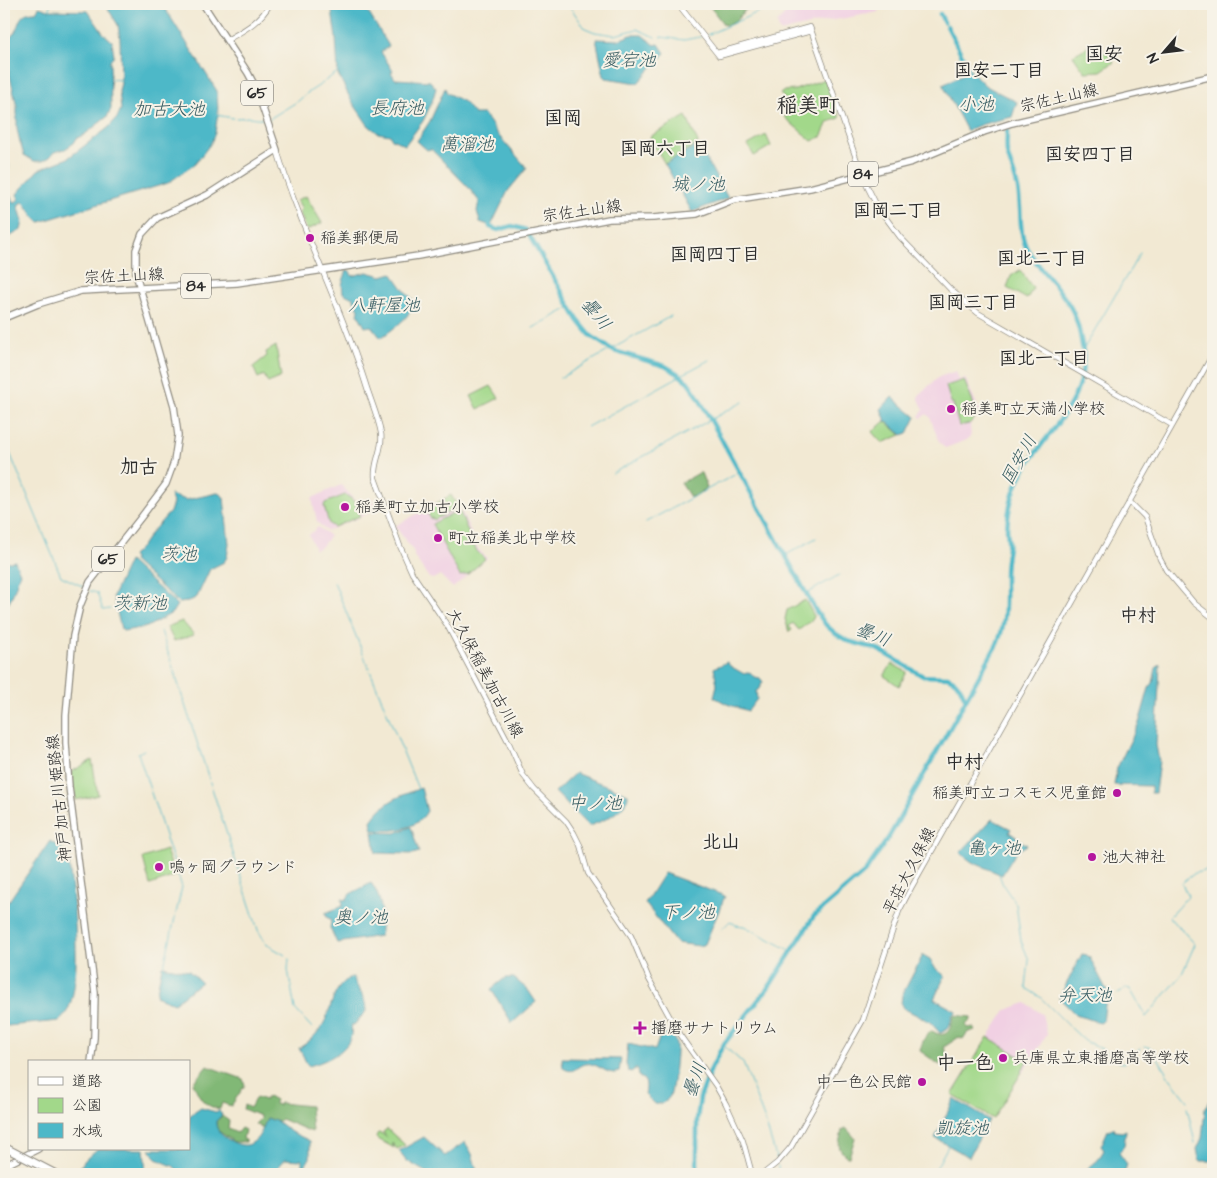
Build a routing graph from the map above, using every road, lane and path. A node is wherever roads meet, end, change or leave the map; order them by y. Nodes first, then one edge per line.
1 (203, 4) edge
2 (270, 4) edge
3 (678, 4) edge
4 (227, 40) junction
5 (1213, 76) edge
6 (277, 150) junction
7 (863, 174) junction
8 (322, 271) junction
9 (140, 288) junction
10 (4, 318) edge
11 (1213, 354) edge
12 (1172, 425) junction
13 (1129, 501) junction
14 (1213, 618) edge
15 (91, 1060) edge
16 (4, 1148) edge
17 (36, 1150) edge
18 (4, 1166) edge
19 (50, 1174) edge
20 (56, 1174) edge
21 (752, 1174) edge
22 (763, 1174) edge

1 - 4 main road, 65
2 - 4 main road
3 - 7 main road
4 - 6 main road, 65
5 - 7 main road, 宗佐土山線 / 84
6 - 8 main road, 大久保稲美加古川線
6 - 9 main road, 神戸加古川姫路線 / 65
7 - 8 main road, 宗佐土山線 / 84
7 - 12 main road
8 - 9 main road, 宗佐土山線 / 84
8 - 21 main road, 大久保稲美加古川線
9 - 10 main road, 宗佐土山線 / 84
9 - 15 main road, 神戸加古川姫路線 / 65
11 - 12 main road
12 - 13 main road, 平荘大久保線
13 - 14 main road
13 - 22 main road, 平荘大久保線
16 - 19 highway, bridge
16 - 20 highway, bridge
17 - 18 main road

